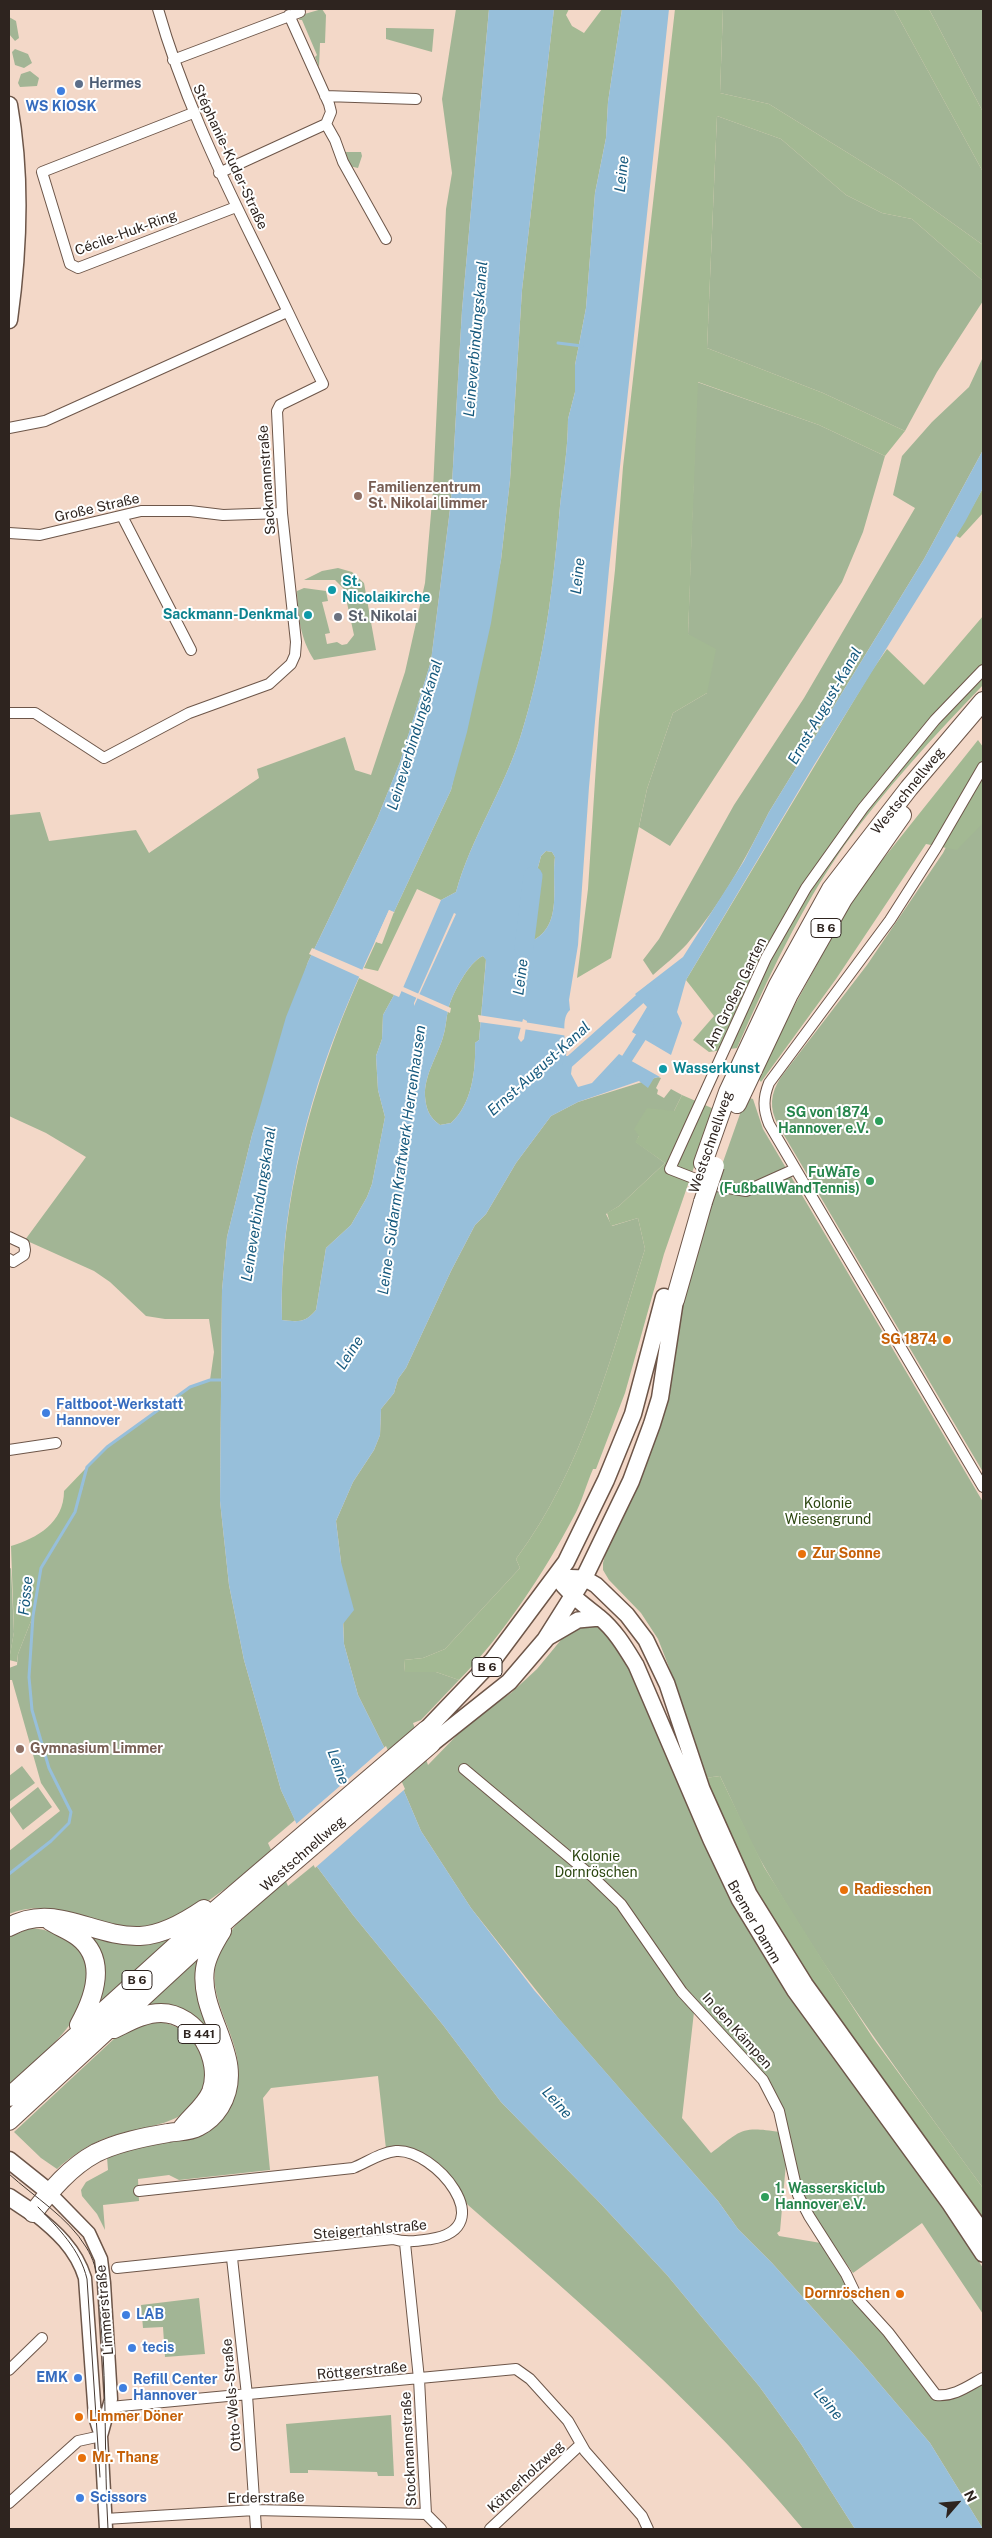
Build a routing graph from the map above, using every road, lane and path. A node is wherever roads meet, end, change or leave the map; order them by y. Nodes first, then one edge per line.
1 (158, 9) edge
2 (299, 9) edge
3 (289, 15) junction
4 (173, 60) junction
5 (325, 96) junction
6 (416, 99) dead end
7 (9, 105) edge
8 (193, 113) junction
9 (326, 124) junction
10 (12, 162) edge
11 (219, 173) junction
12 (236, 207) junction
13 (386, 239) dead end
14 (287, 312) junction
15 (9, 320) edge
16 (9, 428) edge
17 (282, 513) junction
18 (122, 516) junction
19 (9, 533) edge
20 (191, 650) dead end
21 (983, 670) edge
22 (983, 701) edge
23 (9, 713) edge
24 (983, 719) edge
25 (983, 767) edge
26 (709, 1164) junction
27 (795, 1169) junction
28 (9, 1237) edge
29 (9, 1260) edge
30 (670, 1299) junction
31 (56, 1444) dead end
32 (9, 1450) edge
33 (983, 1487) edge
34 (598, 1550) junction
35 (557, 1577) junction
36 (584, 1578) junction
37 (603, 1592) junction
38 (572, 1598) junction
39 (600, 1618) junction
40 (545, 1640) junction
41 (429, 1737) junction
42 (464, 1769) dead end
43 (688, 1770) junction
44 (696, 1791) junction
45 (275, 1866) junction
46 (230, 1917) junction
47 (46, 1918) junction
48 (9, 1926) edge
49 (100, 2035) junction
50 (72, 2038) junction
51 (9, 2097) edge
52 (13, 2117) edge
53 (180, 2131) junction
54 (9, 2160) edge
55 (139, 2191) dead end
56 (49, 2192) junction
57 (9, 2197) edge
58 (33, 2213) junction
59 (983, 2232) edge
60 (404, 2243) junction
61 (983, 2254) edge
62 (232, 2258) junction
63 (117, 2268) dead end
64 (42, 2338) dead end
65 (9, 2370) edge
66 (983, 2378) edge
67 (418, 2379) junction
68 (247, 2395) junction
69 (110, 2407) junction
70 (101, 2436) junction
71 (580, 2445) junction
72 (9, 2503) edge
73 (255, 2510) junction
74 (426, 2514) junction
75 (106, 2524) edge
76 (256, 2529) edge
77 (441, 2529) edge
78 (490, 2529) edge
79 (648, 2529) edge

1 - 4 street, Stéphanie-Kuder-Straße
2 - 3 street
3 - 4 street
3 - 5 street
4 - 8 street, Stéphanie-Kuder-Straße
5 - 6 street
5 - 9 street
7 - 10 main road
8 - 11 street, Stéphanie-Kuder-Straße
8 - 12 street, Cécile-Huk-Ring
9 - 11 street
9 - 13 street
10 - 15 main road
11 - 12 street, Stéphanie-Kuder-Straße
12 - 14 street, Stéphanie-Kuder-Straße
14 - 16 street
14 - 17 street, Sackmannstraße
17 - 18 street, Große Straße
17 - 23 street, Sackmannstraße
18 - 19 street, Große Straße
18 - 20 street
21 - 27 street, Am Großen Garten
22 - 26 highway, Westschnellweg / B 6
24 - 26 highway, Westschnellweg / B 6
25 - 27 street
26 - 30 highway, Westschnellweg / B 6, bridge
27 - 33 street
28 - 29 street
30 - 34 main road, Westschnellweg / B 6
30 - 35 main road, Westschnellweg / B 6
31 - 32 street
34 - 36 main road, Westschnellweg / B 6
34 - 37 main road
35 - 36 main road
35 - 38 main road, Bremer Damm
35 - 41 main road, Westschnellweg / B 6
36 - 37 main road, Bremer Damm
36 - 38 main road, Westschnellweg / B 6
37 - 43 main road, Bremer Damm
38 - 39 main road, Bremer Damm
38 - 40 main road, Westschnellweg / B 6
39 - 40 main road
39 - 43 main road, Bremer Damm
40 - 41 main road, Westschnellweg / B 6
41 - 45 highway, Westschnellweg / B 6
42 - 66 street, In den Kämpen
43 - 44 main road, Bremer Damm
44 - 59 main road, Bremer Damm
44 - 61 main road, Bremer Damm
45 - 46 highway, Westschnellweg / B 6
45 - 47 highway
45 - 50 highway, Westschnellweg / B 6
46 - 49 highway, Westschnellweg / B 6
46 - 53 highway
47 - 48 highway
47 - 50 highway
49 - 52 highway, Westschnellweg / B 6
49 - 53 highway, B 441
50 - 51 highway, Westschnellweg / B 6
53 - 56 highway
54 - 56 main road, Limmerstraße
55 - 60 street, Steigertahlstraße
56 - 58 highway
56 - 69 street, Limmerstraße
57 - 58 main road, Limmerstraße
58 - 70 street, Limmerstraße
60 - 62 street, Steigertahlstraße
60 - 67 street, Stockmannstraße
62 - 63 street, Steigertahlstraße
62 - 68 street, Otto-Wels-Straße
64 - 65 street
67 - 68 street, Röttgerstraße
67 - 71 street, Röttgerstraße
67 - 74 street, Stockmannstraße
68 - 69 street, Röttgerstraße
68 - 73 street, Otto-Wels-Straße
69 - 70 street, Limmerstraße
70 - 72 street
70 - 75 street, Limmerstraße
71 - 78 street, Kötnerholzweg
71 - 79 street
73 - 74 street, Erderstraße
73 - 75 street, Erderstraße
73 - 76 street, Otto-Wels-Straße
74 - 77 street, Stockmannstraße

